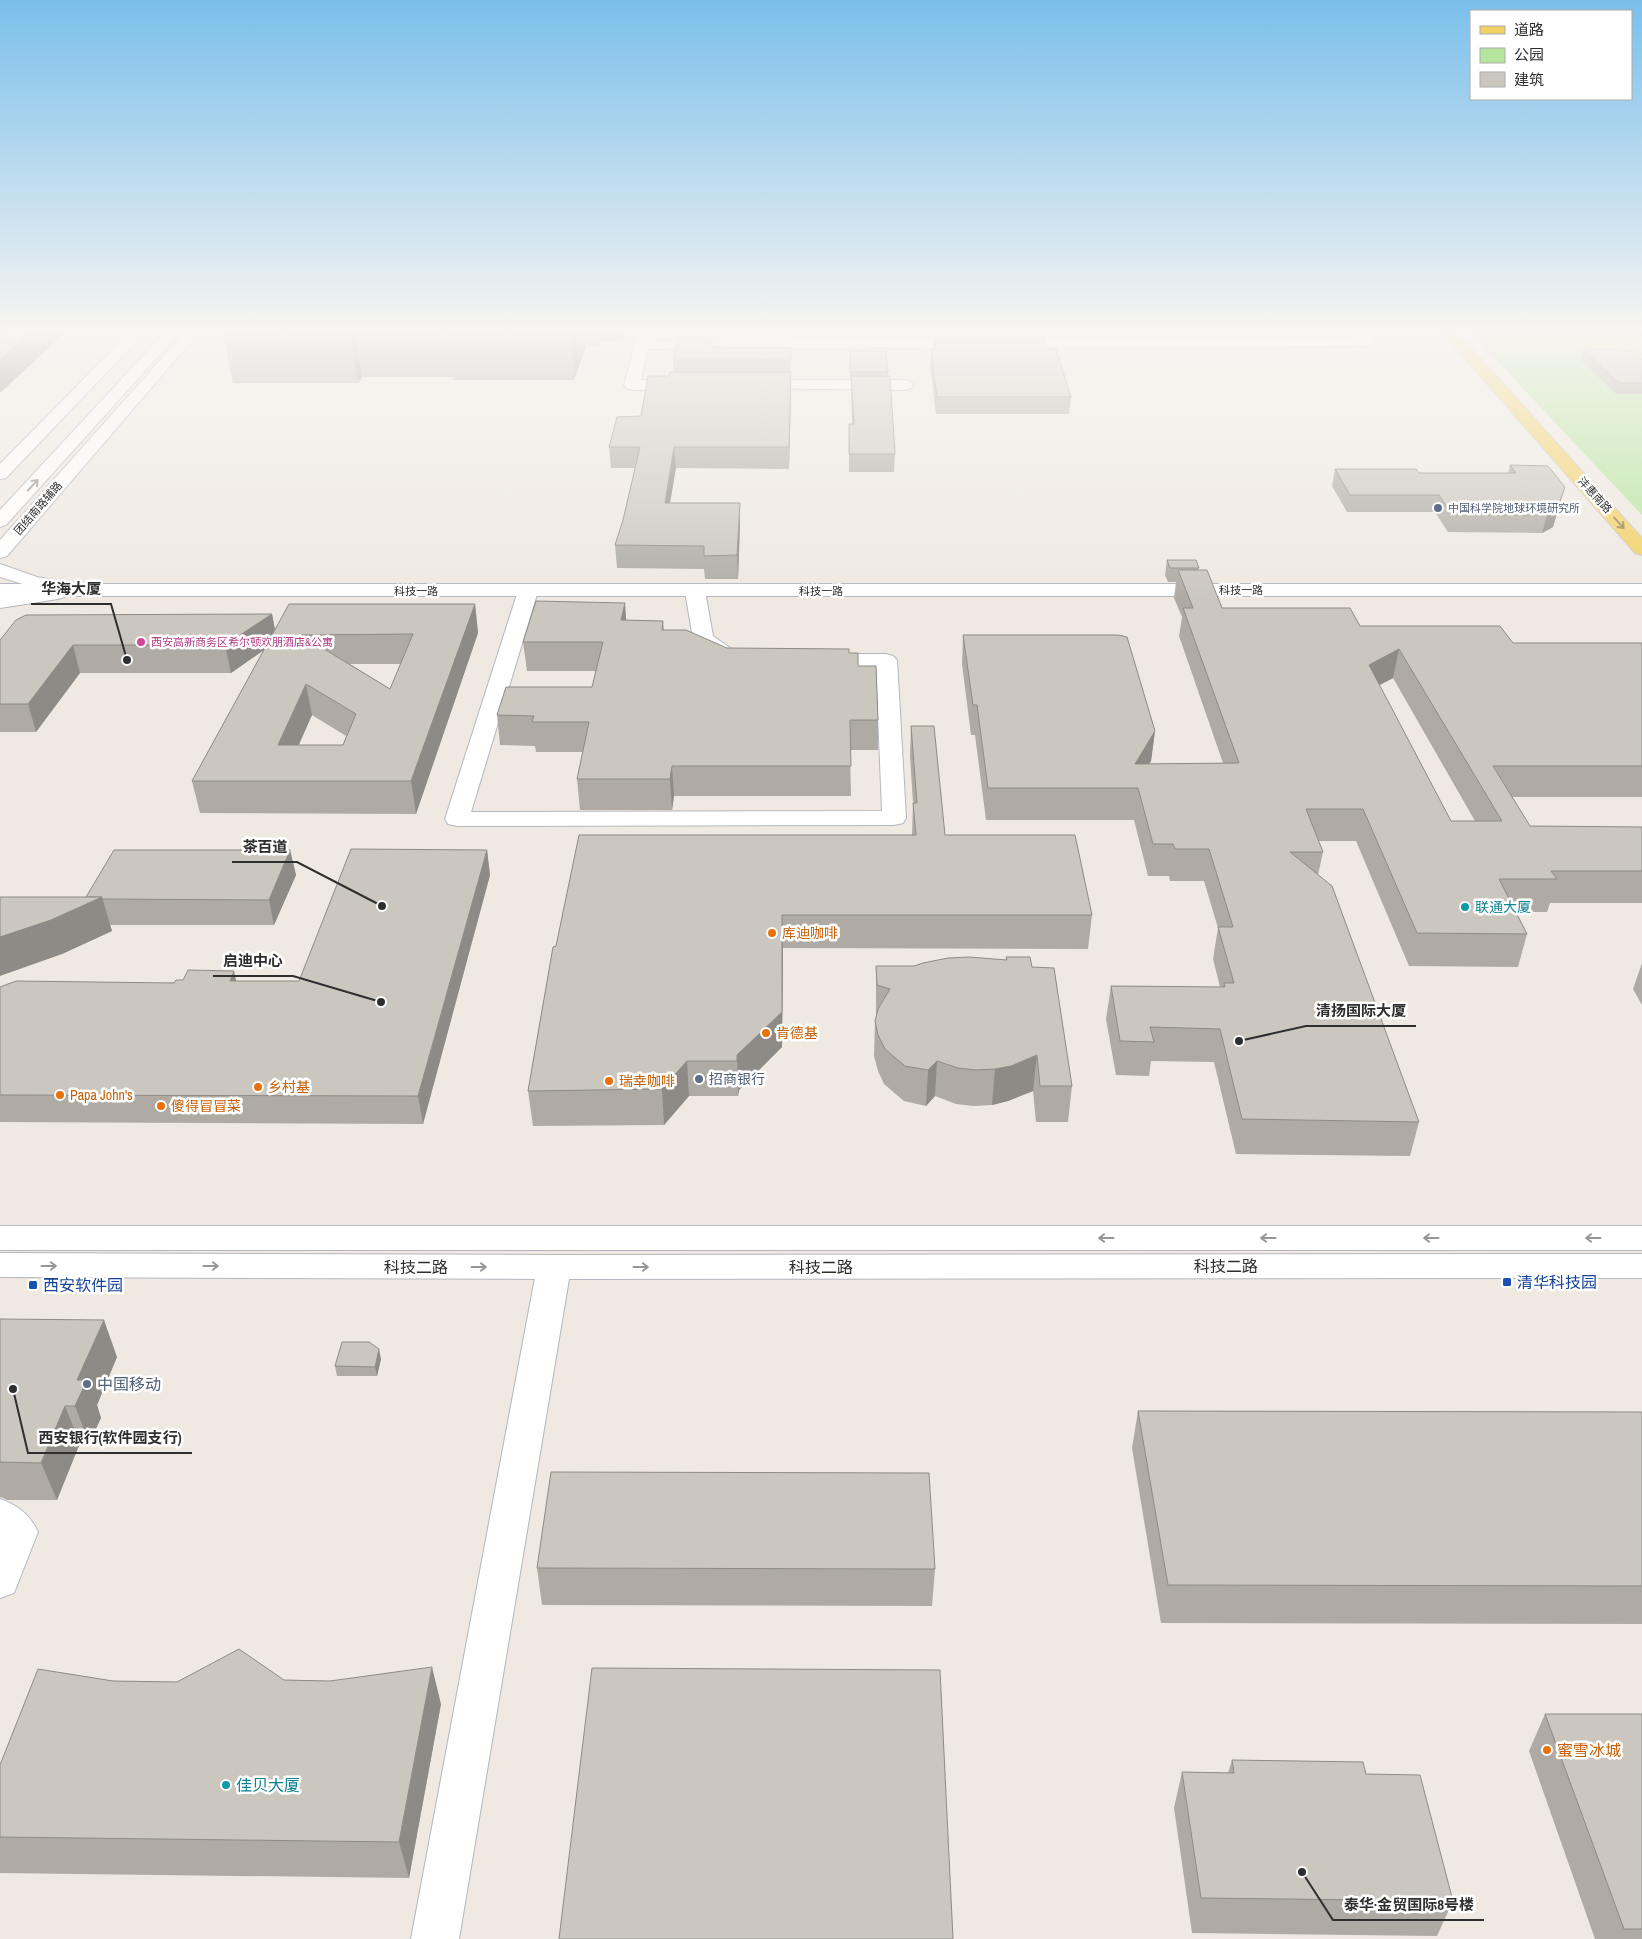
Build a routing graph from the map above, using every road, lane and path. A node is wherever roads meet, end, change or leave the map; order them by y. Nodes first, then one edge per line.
1 (52, 420) edge
2 (74, 420) edge
3 (92, 420) edge
4 (115, 420) edge
5 (1528, 420) edge
6 (0, 474) edge
7 (0, 499) edge
8 (0, 521) edge
9 (1642, 549) edge
10 (0, 552) edge
11 (0, 570) edge
12 (0, 590) edge
13 (77, 590) junction
14 (1642, 590) edge
15 (528, 591) junction
16 (695, 591) junction
17 (0, 602) edge
18 (752, 659) edge
19 (800, 660) edge
20 (0, 1238) edge
21 (1642, 1238) edge
22 (0, 1265) edge
23 (1642, 1266) edge
24 (554, 1267) junction
25 (0, 1515) edge
26 (0, 1582) edge
27 (435, 1939) edge

1 - 6 street
2 - 7 street
8 -> 3 street
4 - 10 street, 团结南路辅路
5 -> 9 main road, 沣惠南路
11 - 13 street
12 - 13 street, 科技一路
13 - 15 street, 科技一路
13 - 17 street
14 - 16 street, 科技一路
15 - 16 street, 科技一路
15 - 19 street
16 - 18 street
21 -> 20 street, 科技二路
22 -> 24 street, 科技二路
24 -> 23 street, 科技二路
24 - 27 street
25 - 26 street

